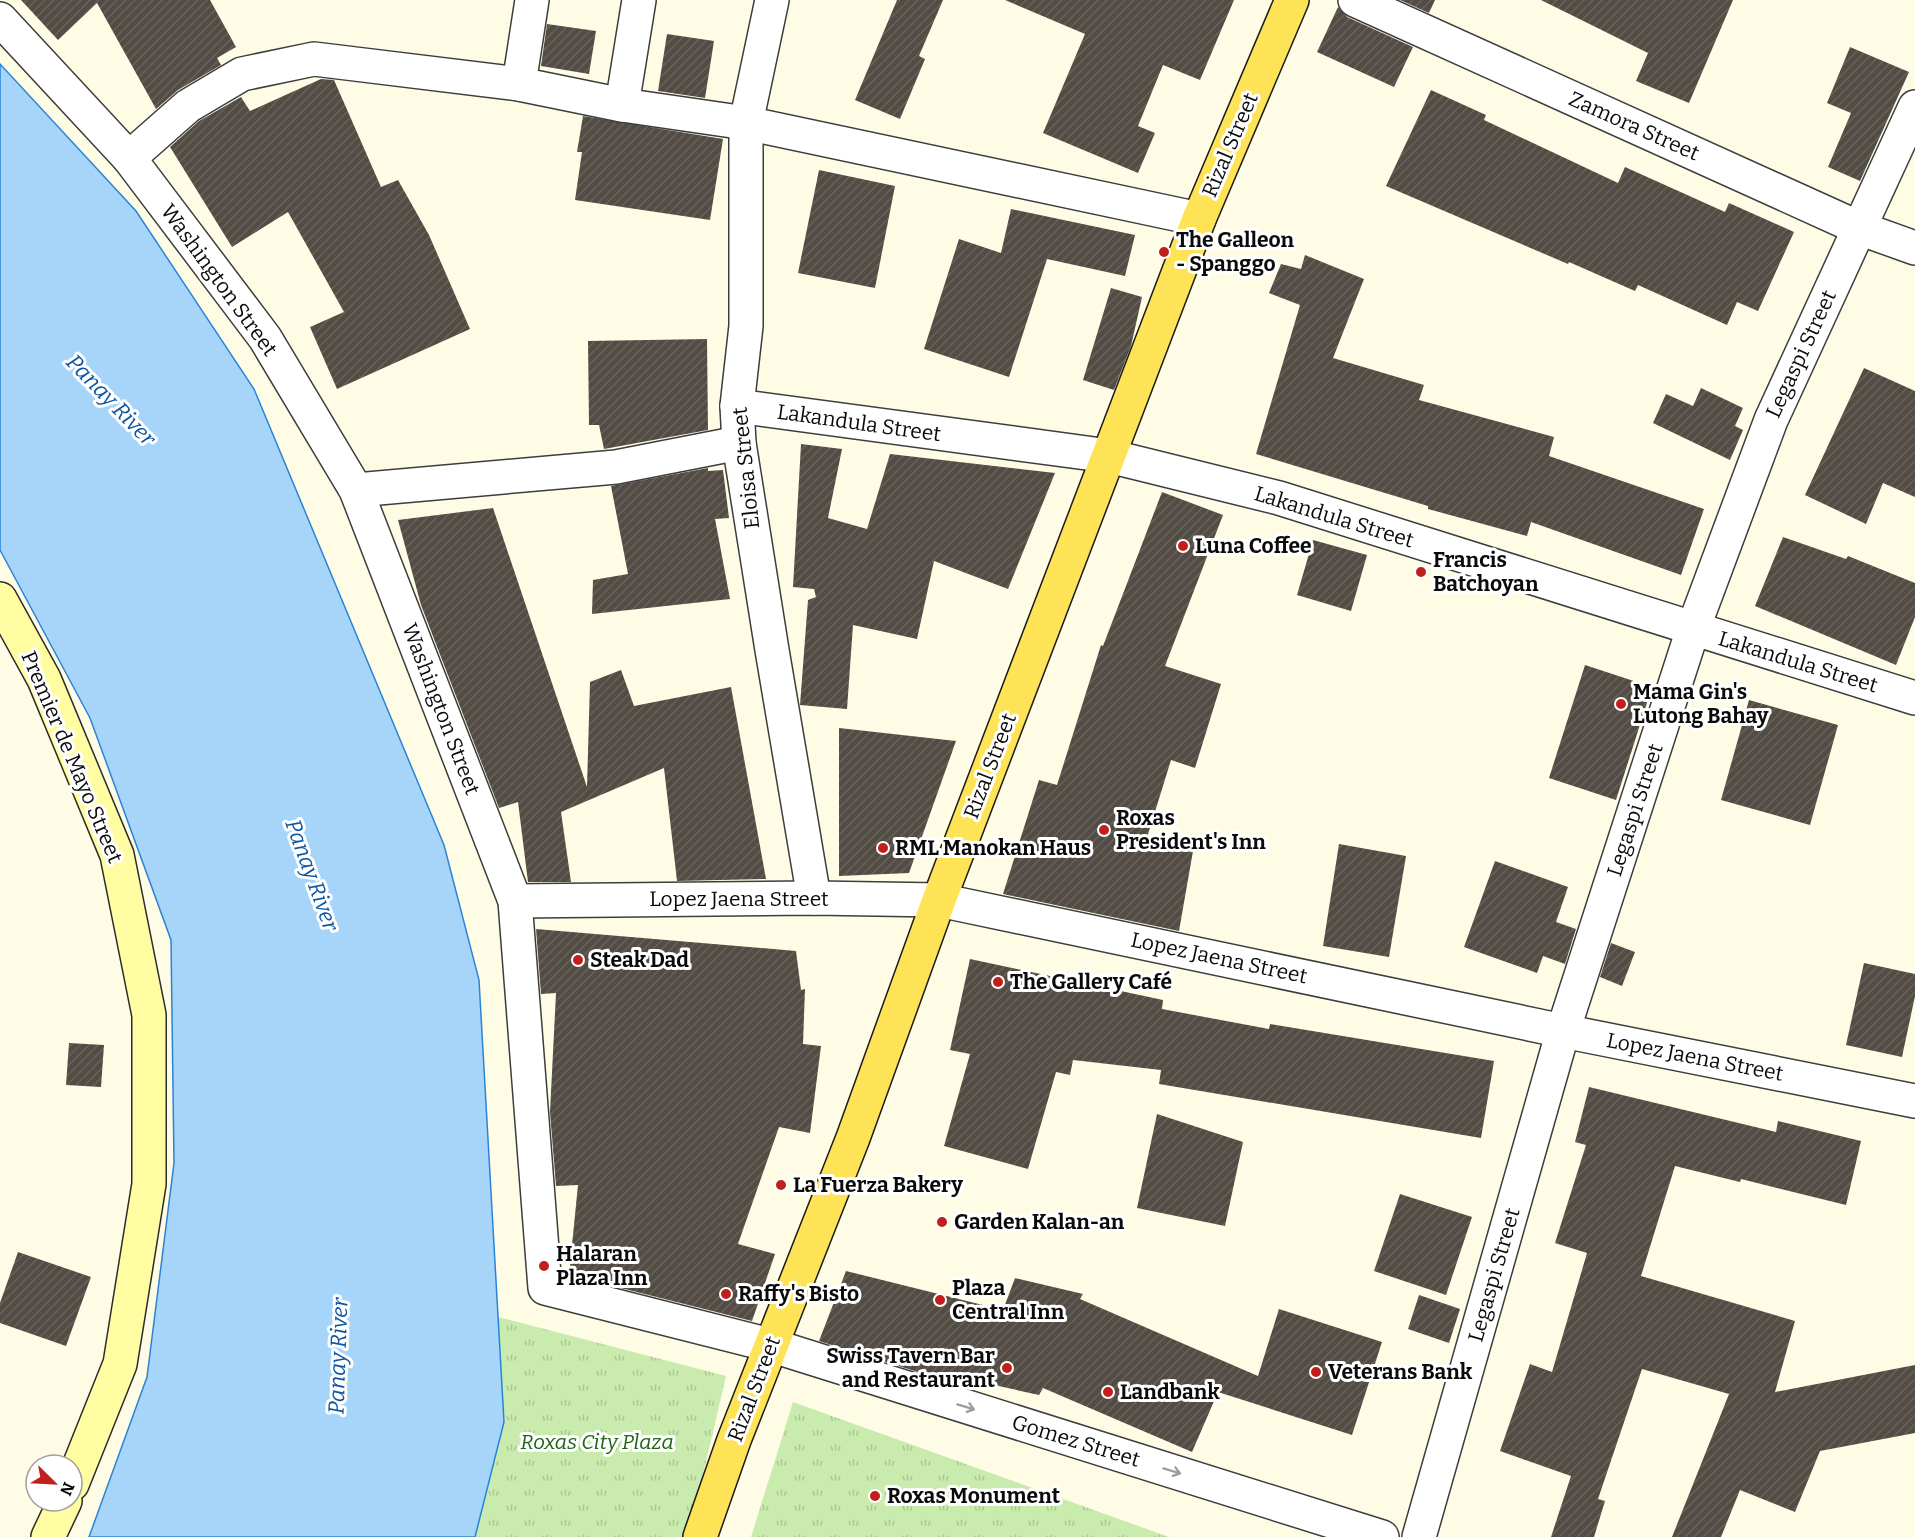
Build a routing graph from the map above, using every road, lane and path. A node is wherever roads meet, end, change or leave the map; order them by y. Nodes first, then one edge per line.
1 (532, 0) edge
2 (639, 0) edge
3 (772, 0) edge
4 (1292, 0) edge
5 (1355, 0) edge
6 (0, 19) edge
7 (519, 84) junction
8 (622, 105) junction
9 (1915, 107) edge
10 (746, 123) junction
11 (129, 158) junction
12 (1199, 219) junction
13 (1859, 228) junction
14 (1915, 249) edge
15 (737, 406) junction
16 (740, 443) junction
17 (1109, 456) junction
18 (356, 490) junction
19 (0, 599) edge
20 (1693, 629) junction
21 (1915, 698) edge
22 (814, 898) junction
23 (939, 900) junction
24 (515, 901) junction
25 (1563, 1031) junction
26 (1915, 1101) edge
27 (770, 1345) junction
28 (84, 1454) edge
29 (59, 1513) edge
30 (48, 1537) edge
31 (700, 1537) edge
32 (1382, 1537) edge
33 (1419, 1537) edge

1 - 7 street
2 - 8 street
3 - 10 street, Eloisa Street
4 - 12 main road, Rizal Street
5 - 13 street, Zamora Street
6 - 11 street, Washington Street
7 - 8 street
7 - 11 street
8 - 10 street
9 - 13 street, Legaspi Street
10 - 12 street
10 - 15 street, Eloisa Street
11 - 18 street, Washington Street
12 - 17 main road, Rizal Street
13 - 14 street, Zamora Street
13 - 20 street, Legaspi Street
15 - 16 street, Eloisa Street
15 - 17 street, Lakandula Street
16 - 18 street
16 - 22 street, Eloisa Street
17 - 20 street, Lakandula Street
17 - 23 main road, Rizal Street
18 - 24 street, Washington Street
19 - 28 main road, Premier de Mayo Street
20 - 21 street, Lakandula Street
20 - 25 street, Legaspi Street
22 - 23 street, Lopez Jaena Street
22 - 24 street, Lopez Jaena Street
23 - 25 street, Lopez Jaena Street
23 - 27 main road, Rizal Street
24 - 27 street, Washington Street
25 - 26 street, Lopez Jaena Street
25 - 33 street, Legaspi Street
27 - 31 main road, Rizal Street
27 -> 32 street, Gomez Street
29 - 30 main road

